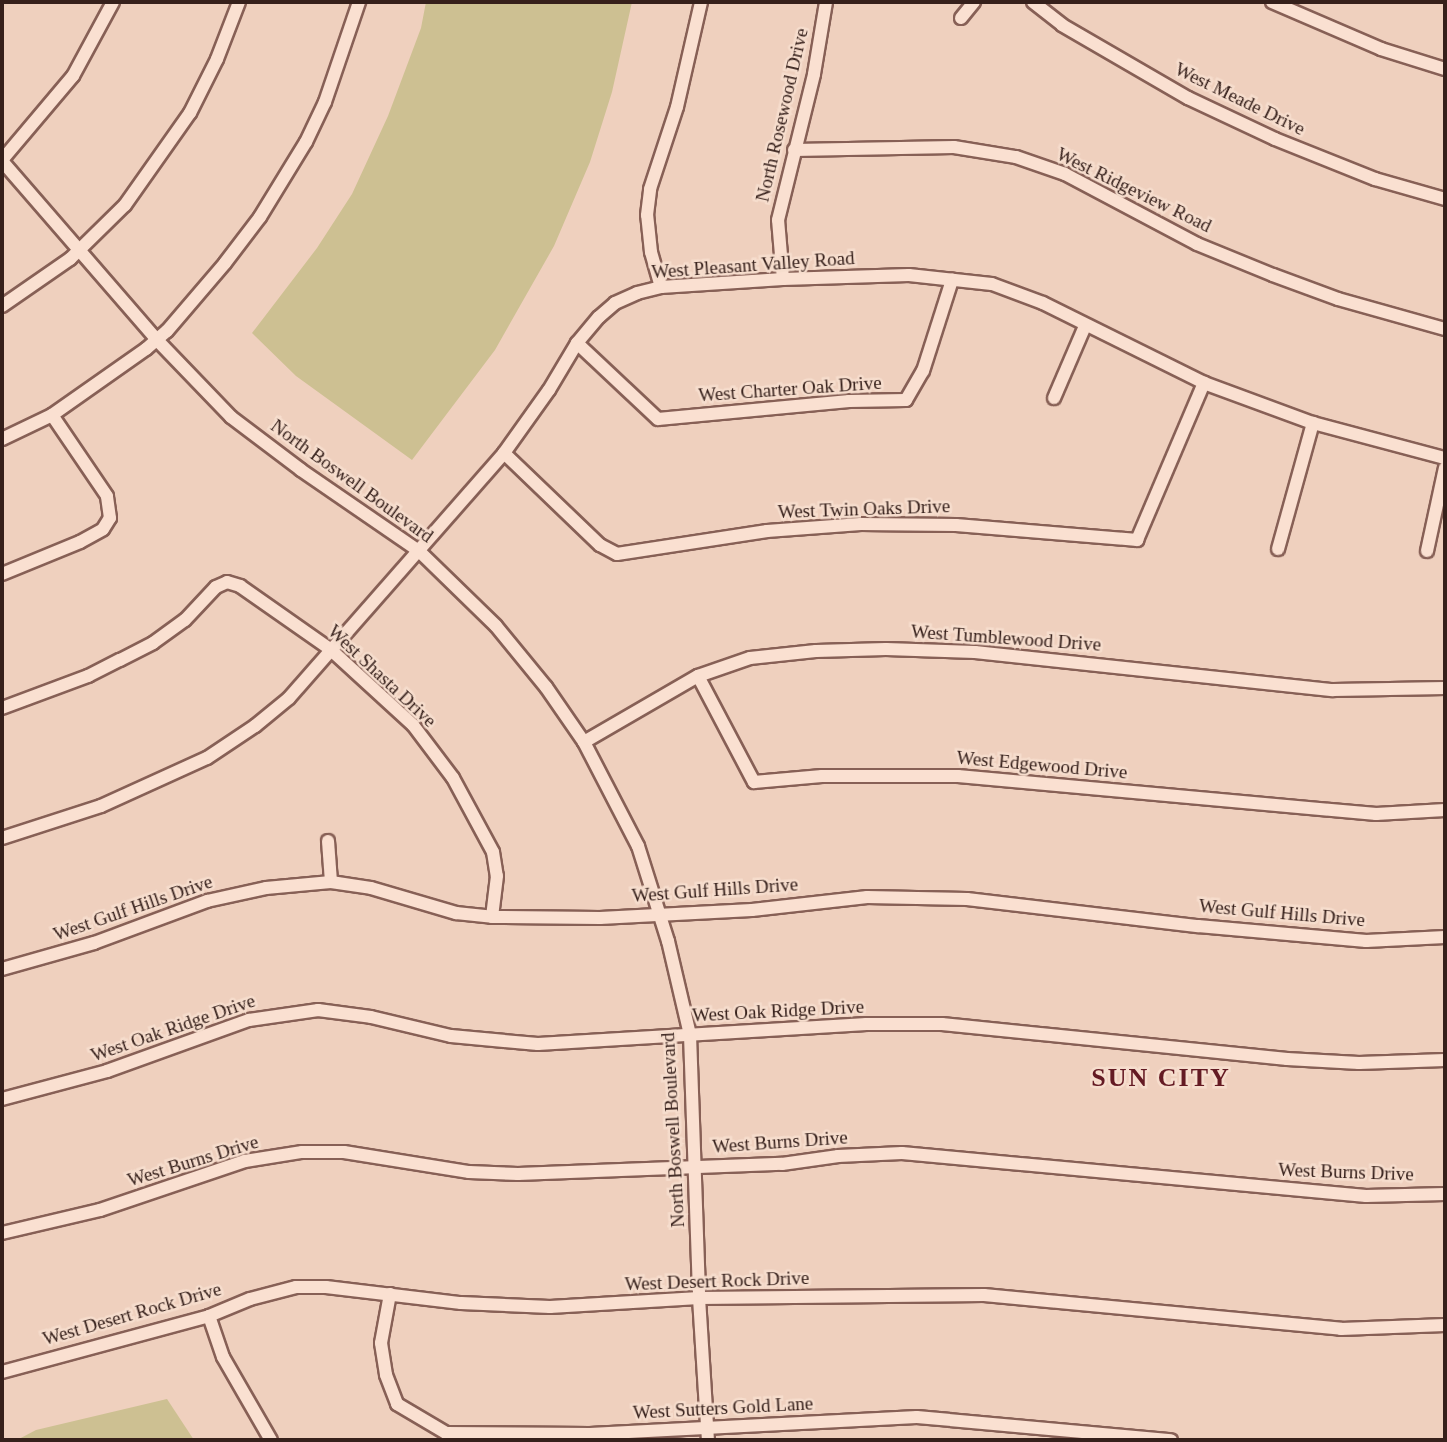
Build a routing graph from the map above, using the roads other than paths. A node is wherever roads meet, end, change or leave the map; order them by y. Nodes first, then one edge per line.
1 (113, 2) edge
2 (239, 2) edge
3 (359, 2) edge
4 (701, 2) edge
5 (827, 2) edge
6 (974, 2) edge
7 (1033, 2) edge
8 (1272, 2) edge
9 (961, 19) dead end
10 (1445, 69) edge
11 (794, 150) junction
12 (2, 160) edge
13 (1445, 200) edge
14 (79, 251) junction
15 (783, 279) junction
16 (952, 280) junction
17 (661, 287) junction
18 (2, 306) edge
19 (1085, 326) junction
20 (1445, 330) edge
21 (157, 340) junction
22 (577, 343) junction
23 (1204, 383) junction
24 (1054, 398) dead end
25 (52, 415) junction
26 (1313, 423) junction
27 (2, 439) edge
28 (504, 453) junction
29 (1445, 458) edge
30 (1445, 468) edge
31 (1278, 550) dead end
32 (419, 551) junction
33 (1427, 551) dead end
34 (2, 574) edge
35 (330, 649) junction
36 (698, 676) junction
37 (1445, 688) edge
38 (2, 708) edge
39 (584, 742) junction
40 (1445, 810) edge
41 (2, 838) edge
42 (328, 841) dead end
43 (331, 882) junction
44 (659, 913) junction
45 (492, 917) junction
46 (1445, 937) edge
47 (2, 969) edge
48 (690, 1035) junction
49 (1445, 1060) edge
50 (2, 1098) edge
51 (695, 1166) junction
52 (1445, 1194) edge
53 (2, 1233) edge
54 (390, 1294) junction
55 (699, 1298) junction
56 (209, 1317) junction
57 (1445, 1325) edge
58 (2, 1372) edge
59 (706, 1426) junction
60 (271, 1440) edge
61 (708, 1440) edge
62 (1171, 1440) edge

1 - 12 street
2 - 14 street
3 - 21 street
4 - 17 street
5 - 11 street, North Rosewood Drive
6 - 9 street
7 - 13 street, West Meade Drive
8 - 10 street
11 - 15 street, North Rosewood Drive
11 - 20 street, West Ridgeview Road
12 - 14 street, North Boswell Boulevard
14 - 18 street
14 - 21 street, North Boswell Boulevard
15 - 16 street, West Pleasant Valley Road
15 - 17 street, West Pleasant Valley Road
16 - 19 street, West Pleasant Valley Road
16 - 22 street, West Charter Oak Drive
17 - 22 street, West Pleasant Valley Road
19 - 23 street, West Pleasant Valley Road
19 - 24 street
21 - 25 street
21 - 32 street, North Boswell Boulevard
22 - 28 street, West Pleasant Valley Road
23 - 26 street, West Pleasant Valley Road
23 - 28 street, West Twin Oaks Drive
25 - 27 street
25 - 34 street
26 - 29 street, West Pleasant Valley Road
26 - 31 street
28 - 32 street, West Pleasant Valley Road
30 - 33 street
32 - 35 street, West Pleasant Valley Road
32 - 39 street, North Boswell Boulevard
35 - 38 street, West Shasta Drive
35 - 41 street, West Pleasant Valley Road
35 - 45 street, West Shasta Drive
36 - 37 street, West Tumblewood Drive
36 - 39 street, West Tumblewood Drive
36 - 40 street, West Edgewood Drive
39 - 44 street, North Boswell Boulevard
42 - 43 street
43 - 45 street, West Gulf Hills Drive
43 - 47 street, West Gulf Hills Drive
44 - 45 street, West Gulf Hills Drive
44 - 46 street, West Gulf Hills Drive
44 - 48 street, North Boswell Boulevard
48 - 49 street, West Oak Ridge Drive
48 - 50 street, West Oak Ridge Drive
48 - 51 street, North Boswell Boulevard
51 - 52 street, West Burns Drive
51 - 53 street, West Burns Drive
51 - 55 street, North Boswell Boulevard
54 - 55 street, West Desert Rock Drive
54 - 56 street, West Desert Rock Drive
54 - 59 street, West Sutters Gold Lane
55 - 57 street, West Desert Rock Drive
55 - 59 street, North Boswell Boulevard
56 - 58 street, West Desert Rock Drive
56 - 60 street
59 - 61 street, North Boswell Boulevard
59 - 62 street, West Sutters Gold Lane

